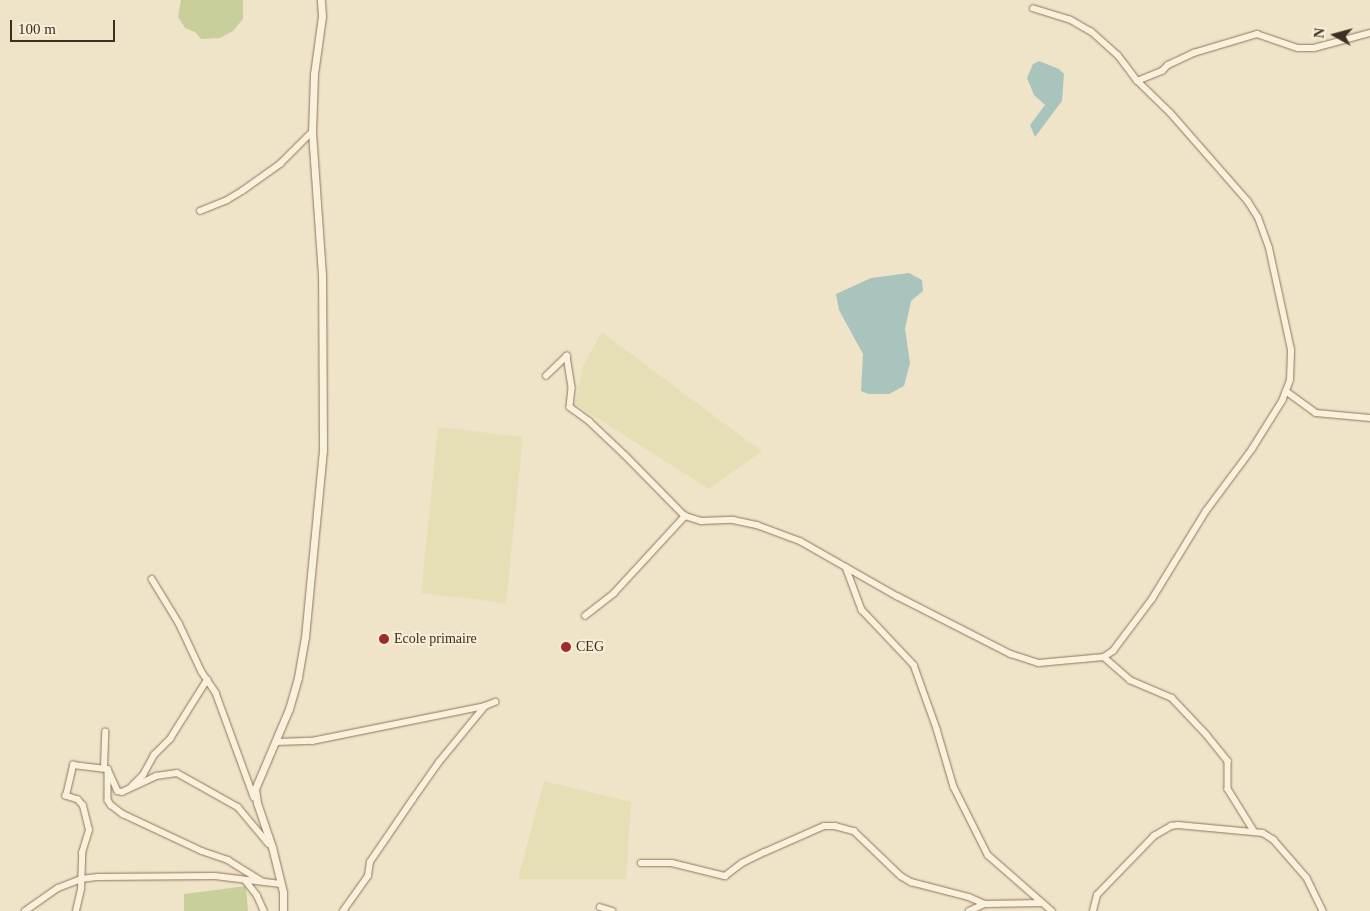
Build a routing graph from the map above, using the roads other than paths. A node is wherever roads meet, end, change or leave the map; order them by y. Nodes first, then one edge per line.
1 (321, 0) edge
2 (1034, 9) dead end
3 (1370, 33) edge
4 (1137, 80) junction
5 (312, 132) junction
6 (200, 211) dead end
7 (546, 376) dead end
8 (1286, 391) junction
9 (1370, 418) edge
10 (685, 516) junction
11 (846, 567) junction
12 (152, 578) dead end
13 (585, 616) dead end
14 (1104, 657) junction
15 (208, 680) junction
16 (495, 702) dead end
17 (485, 706) junction
18 (105, 732) dead end
19 (277, 742) junction
20 (106, 768) junction
21 (127, 791) junction
22 (257, 803) junction
23 (1254, 831) junction
24 (272, 847) junction
25 (641, 863) dead end
26 (82, 879) junction
27 (246, 881) junction
28 (263, 882) junction
29 (281, 884) junction
30 (1042, 903) junction
31 (985, 904) junction
32 (600, 907) edge
33 (26, 911) edge
34 (76, 911) edge
35 (264, 911) edge
36 (282, 911) edge
37 (343, 911) edge
38 (612, 911) edge
39 (969, 911) edge
40 (1052, 911) edge
41 (1093, 911) edge
42 (1323, 911) edge

1 - 5 street
2 - 4 street
3 - 4 street
4 - 8 street
5 - 6 street
5 - 19 street
7 - 10 street
8 - 9 street
8 - 14 street
10 - 11 street
10 - 13 street
11 - 14 street
11 - 30 street
12 - 15 street
14 - 23 street
15 - 21 street
15 - 22 street
16 - 17 street
17 - 19 street
17 - 37 street
18 - 20 street
19 - 22 street
20 - 21 street
20 - 26 street
20 - 28 street
21 - 24 street
22 - 24 street
23 - 41 street
23 - 42 street
24 - 29 street
25 - 31 street
26 - 27 street
26 - 33 street
26 - 34 street
27 - 28 street
27 - 35 street
28 - 29 street
29 - 36 street
30 - 31 street
30 - 40 street
31 - 39 street
32 - 38 street

